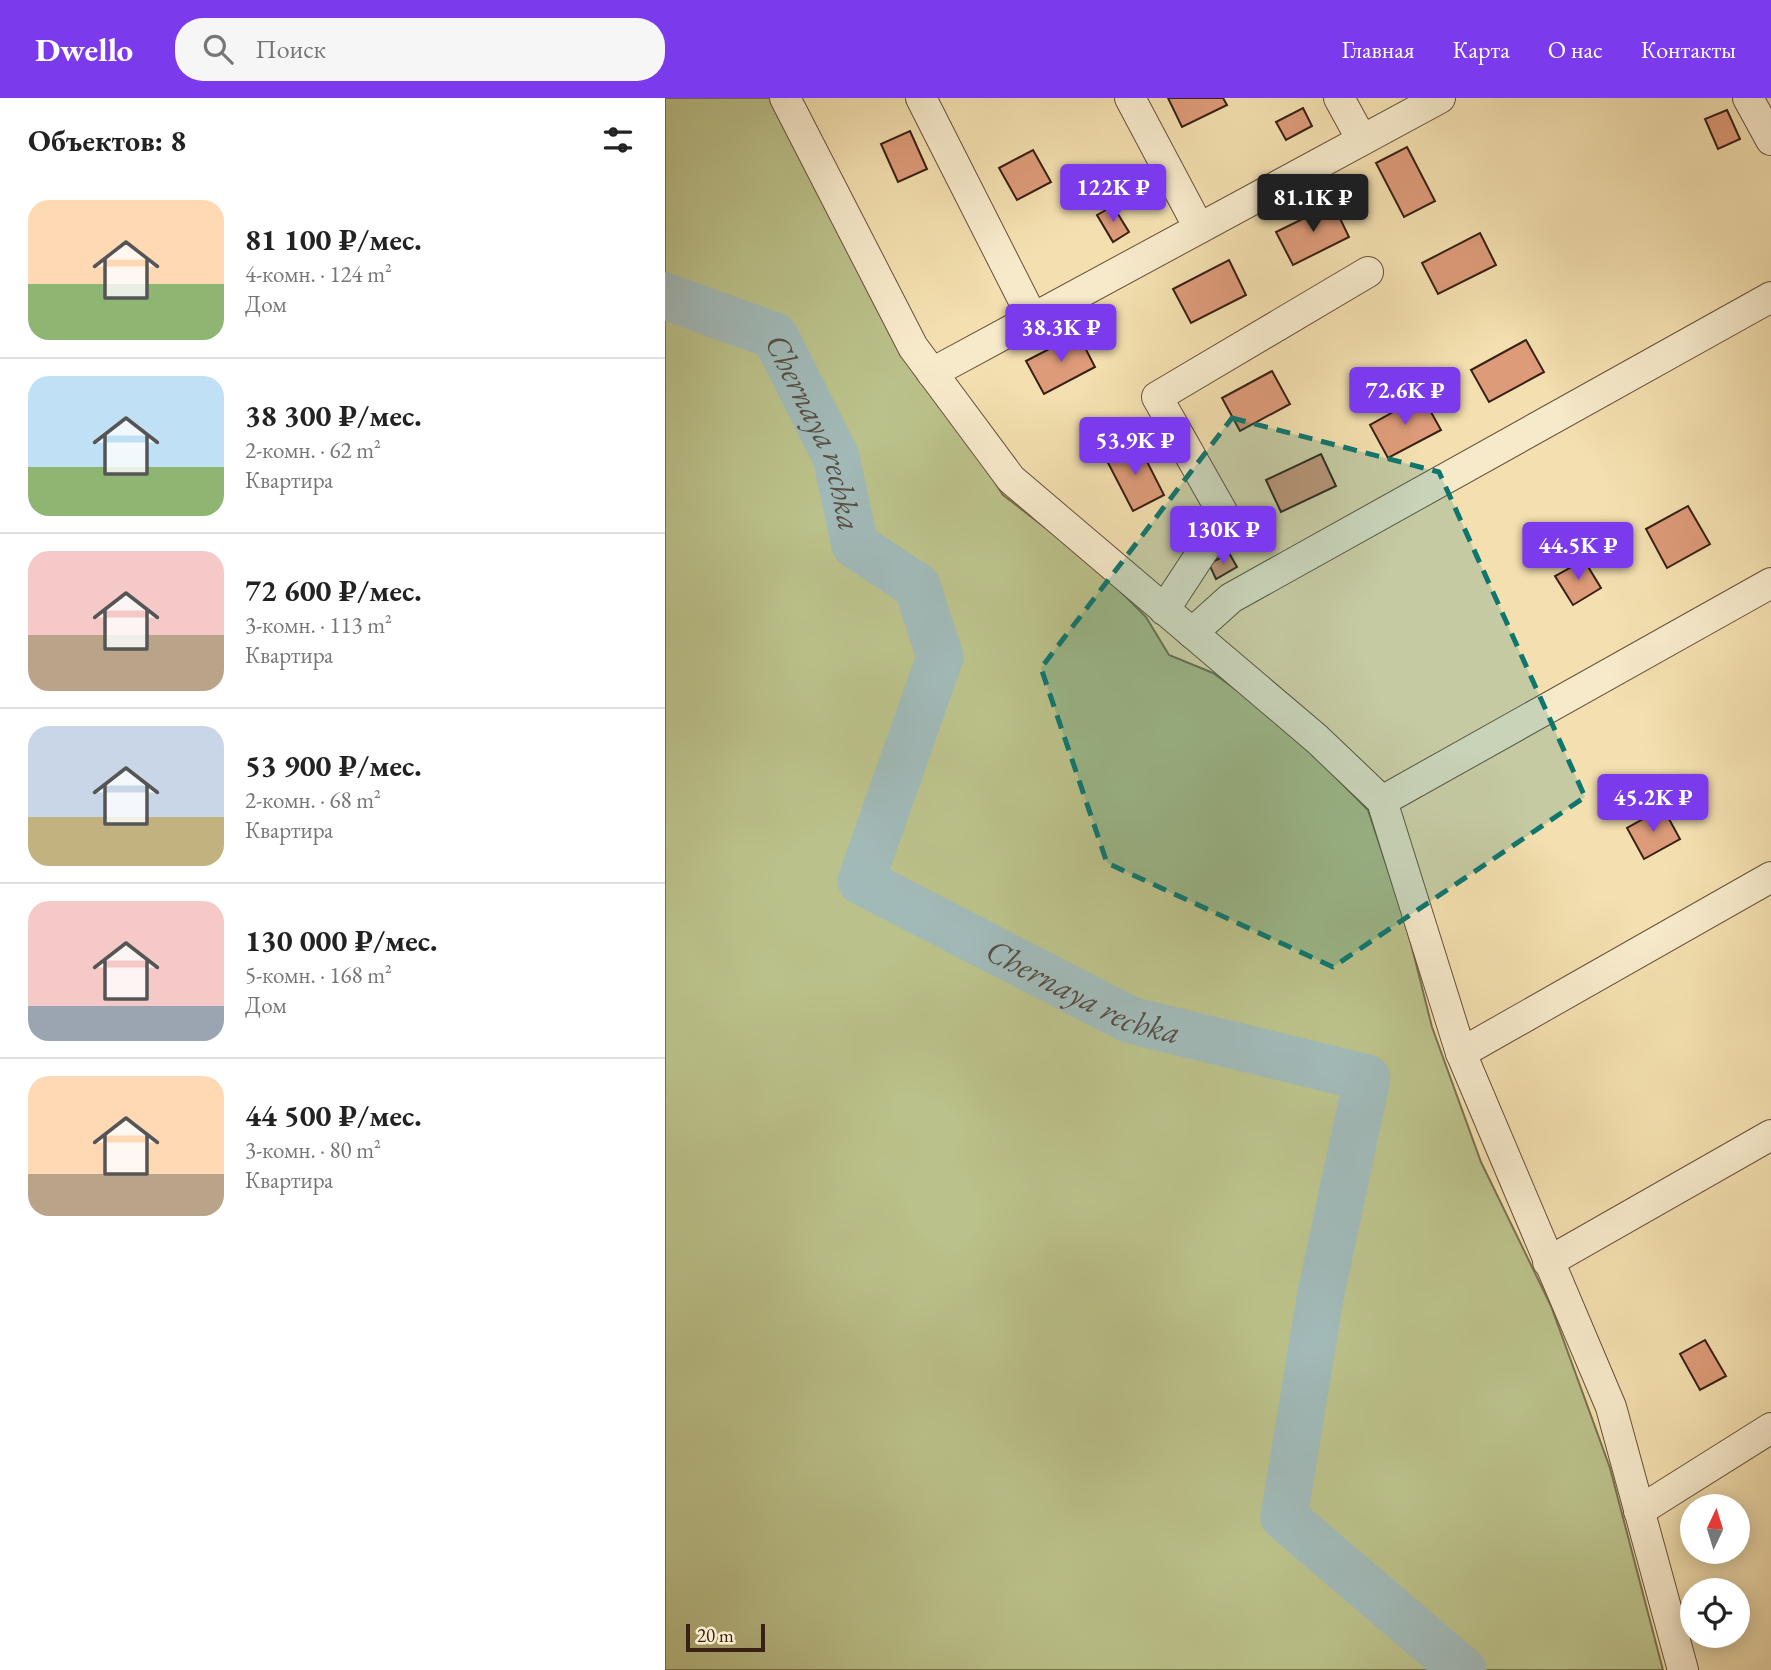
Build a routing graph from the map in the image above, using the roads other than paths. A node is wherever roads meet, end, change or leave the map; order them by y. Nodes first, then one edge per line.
1 (785, 98) edge
2 (921, 98) edge
3 (1131, 98) edge
4 (1339, 98) edge
5 (1440, 98) edge
6 (1748, 98) edge
7 (1362, 140) junction
8 (1771, 140) edge
9 (1199, 228) junction
10 (1368, 272) dead end
11 (1771, 297) edge
12 (1033, 319) junction
13 (932, 373) junction
14 (1771, 583) edge
15 (1164, 610) junction
16 (1192, 633) junction
17 (1382, 801) junction
18 (1771, 877) edge
19 (1461, 1053) junction
20 (1771, 1135) edge
21 (1548, 1262) junction
22 (1771, 1428) edge
23 (1639, 1511) junction
24 (1683, 1670) edge

1 - 13 street
2 - 12 street
3 - 9 street
4 - 7 street
5 - 7 street
6 - 8 street
7 - 9 street
9 - 12 street
10 - 15 street
11 - 16 street
12 - 13 street
13 - 15 street
14 - 17 street
15 - 16 street
16 - 17 street
17 - 19 street
18 - 19 street
19 - 21 street
20 - 21 street
21 - 23 street
22 - 23 street
23 - 24 street

